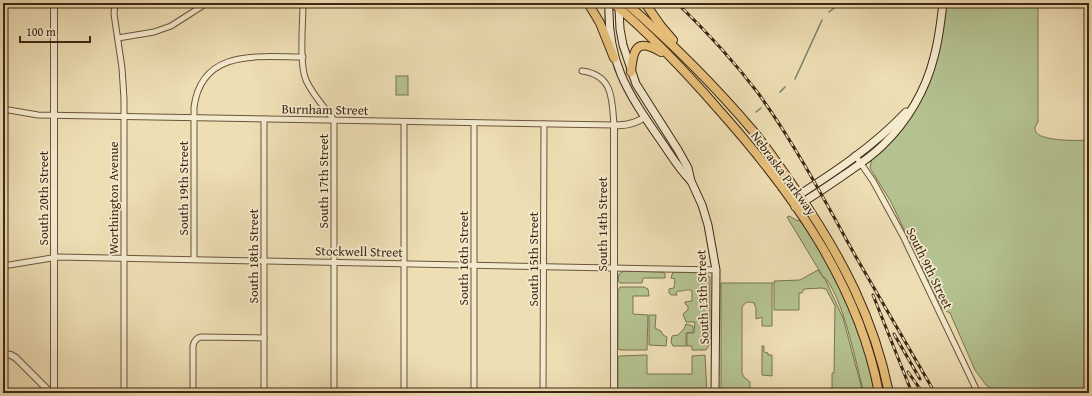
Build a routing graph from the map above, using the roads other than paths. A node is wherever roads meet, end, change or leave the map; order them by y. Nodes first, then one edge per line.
1 (54, 3) edge
2 (114, 3) edge
3 (207, 3) edge
4 (303, 3) edge
5 (588, 3) edge
6 (609, 3) edge
7 (626, 3) edge
8 (645, 3) edge
9 (943, 3) edge
10 (617, 5) edge
11 (118, 38) junction
12 (303, 57) junction
13 (614, 58) junction
14 (671, 59) junction
15 (582, 71) dead end
16 (631, 72) junction
17 (700, 72) junction
18 (917, 98) junction
19 (3, 109) edge
20 (54, 115) junction
21 (124, 116) junction
22 (645, 117) junction
23 (194, 118) junction
24 (264, 119) junction
25 (334, 120) junction
26 (404, 122) junction
27 (474, 123) junction
28 (544, 124) junction
29 (614, 125) junction
30 (856, 155) junction
31 (861, 163) junction
32 (691, 181) junction
33 (802, 198) junction
34 (793, 203) junction
35 (54, 257) junction
36 (124, 258) junction
37 (194, 259) junction
38 (264, 261) junction
39 (334, 262) junction
40 (404, 263) junction
41 (474, 265) junction
42 (3, 266) edge
43 (544, 266) junction
44 (614, 267) junction
45 (716, 270) junction
46 (264, 338) junction
47 (3, 354) edge
48 (51, 393) edge
49 (54, 393) edge
50 (124, 393) edge
51 (193, 393) edge
52 (264, 393) edge
53 (334, 393) edge
54 (404, 393) edge
55 (474, 393) edge
56 (543, 393) edge
57 (614, 393) edge
58 (715, 393) edge
59 (879, 393) edge
60 (889, 393) edge
61 (978, 393) edge

1 - 20 street, South 20th Street
2 - 11 street, Worthington Avenue
3 - 11 street
4 - 12 street, South 17th Street
5 - 13 main road
6 - 13 main road, South 13th Street
7 - 17 main road, Nebraska Parkway
8 - 17 main road
9 - 18 main road
10 - 14 main road, Nebraska Parkway
10 - 16 main road, South 13th Street
11 - 21 street, Worthington Avenue
12 - 23 street, South 19th Street
12 - 25 street, South 17th Street
13 - 22 main road, South 13th Street
14 - 16 main road
14 - 34 main road, Nebraska Parkway
15 - 29 street, South 14th Street
16 - 32 main road, South 13th Street
17 - 33 main road, Nebraska Parkway
18 - 30 main road
18 - 31 main road
19 - 20 street, Burnham Street
20 - 21 street, Burnham Street
20 - 35 street, South 20th Street
21 - 23 street, Burnham Street
21 - 36 street, Worthington Avenue
22 - 29 street, Burnham Street
22 - 32 main road, South 13th Street
23 - 24 street, Burnham Street
23 - 37 street, South 19th Street
24 - 25 street, Burnham Street
24 - 38 street, South 18th Street
25 - 26 street, Burnham Street
25 - 39 street, South 17th Street
26 - 27 street, Burnham Street
26 - 40 street
27 - 28 street, Burnham Street
27 - 41 street, South 16th Street
28 - 29 street, Burnham Street
28 - 43 street, South 15th Street
29 - 44 street, South 14th Street
30 - 31 street, South 9th Street
30 - 33 main road
31 - 33 main road
31 - 61 street, South 9th Street
32 - 45 main road, South 13th Street
33 - 34 main road
33 - 60 main road, Nebraska Parkway
34 - 59 main road, Nebraska Parkway
35 - 36 street, Stockwell Street
35 - 42 street, Stockwell Street
35 - 49 street, South 20th Street
36 - 37 street, Stockwell Street
36 - 50 street, Worthington Avenue
37 - 38 street, Stockwell Street
38 - 39 street, Stockwell Street
38 - 46 street, South 18th Street
39 - 40 street, Stockwell Street
39 - 53 street, South 17th Street
40 - 41 street, Stockwell Street
40 - 54 street
41 - 43 street, Stockwell Street
41 - 55 street, South 16th Street
43 - 44 street, Stockwell Street
43 - 56 street, South 15th Street
44 - 45 street, Stockwell Street
44 - 57 street, South 14th Street
45 - 58 main road, South 13th Street
46 - 51 street
46 - 52 street, South 18th Street
47 - 48 street

